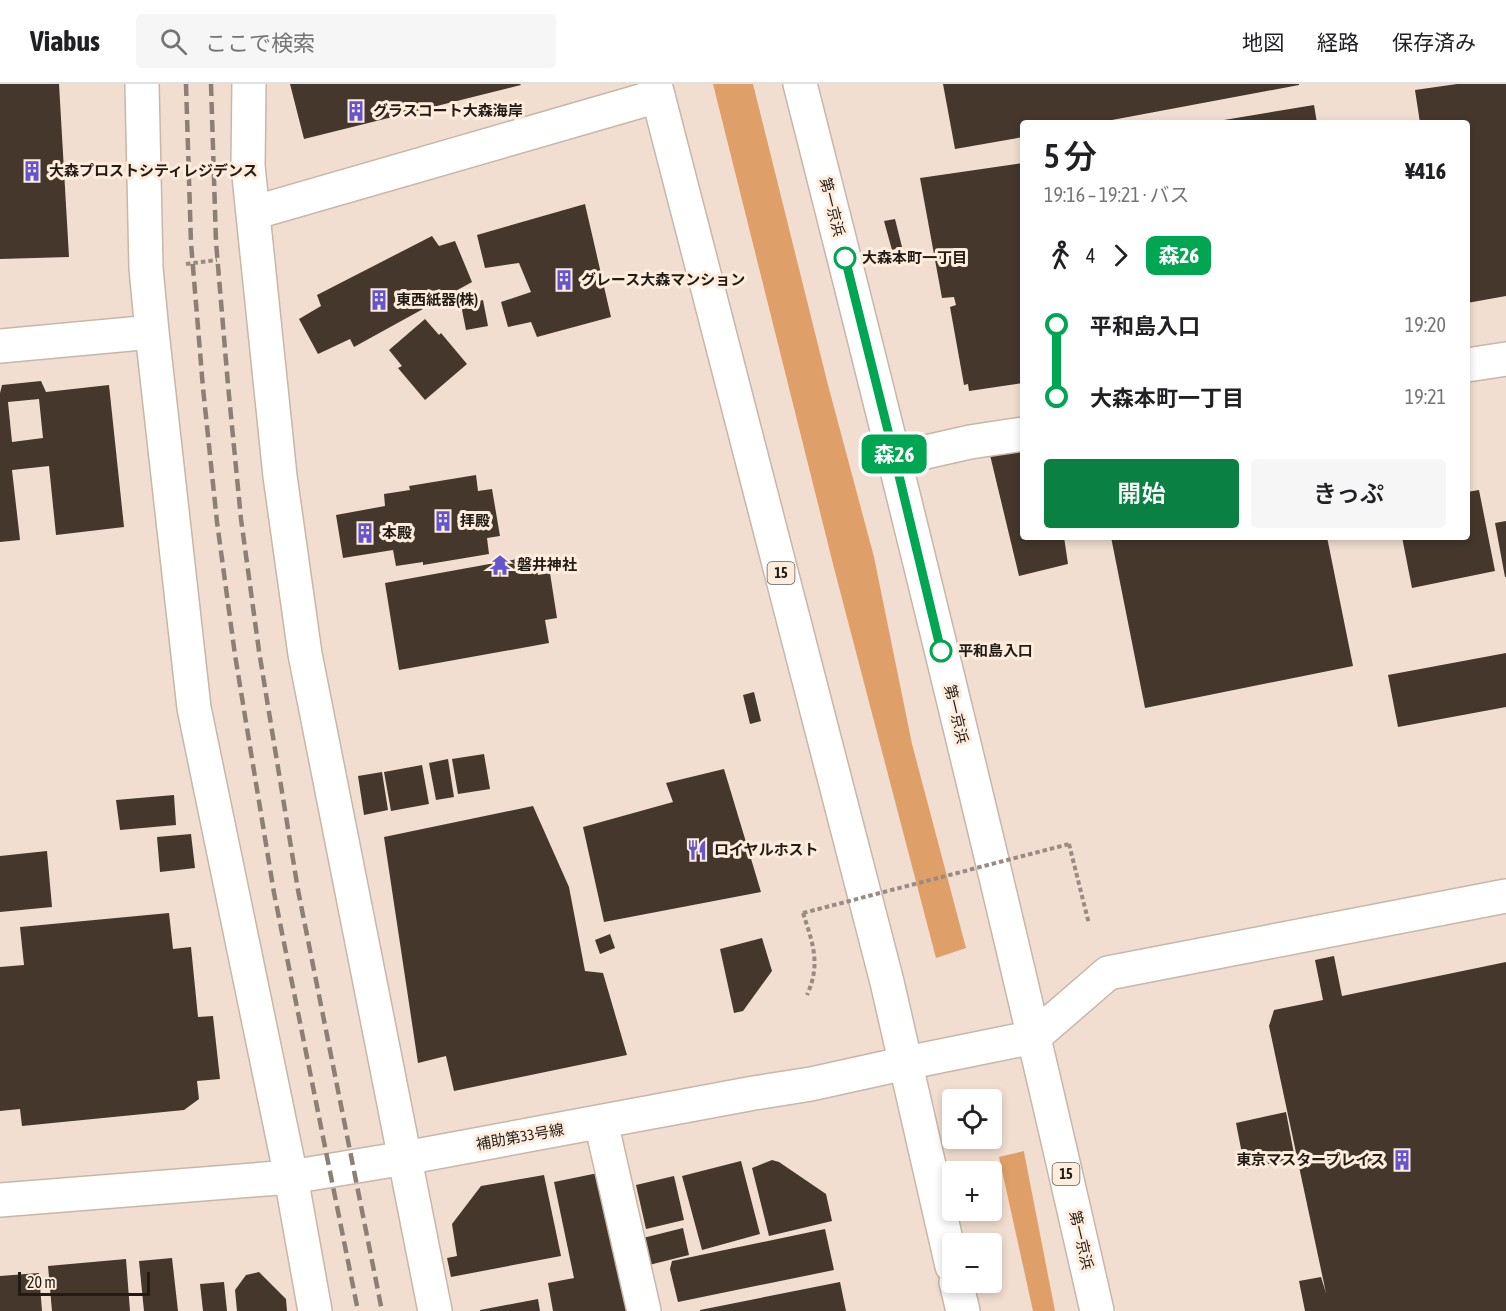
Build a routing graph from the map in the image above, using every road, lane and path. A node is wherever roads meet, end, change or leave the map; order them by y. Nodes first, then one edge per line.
1 (142, 84) edge
2 (249, 84) edge
3 (800, 84) edge
4 (656, 90) edge
5 (253, 213) junction
6 (257, 256) junction
7 (146, 268) junction
8 (152, 332) junction
9 (0, 346) edge
10 (1506, 360) edge
11 (1470, 366) edge
12 (1020, 434) edge
13 (895, 459) junction
14 (1506, 896) edge
15 (1089, 924) dead end
16 (807, 995) dead end
17 (1034, 1036) junction
18 (906, 1062) junction
19 (601, 1122) junction
20 (405, 1158) junction
21 (291, 1177) junction
22 (0, 1200) edge
23 (945, 1233) edge
24 (959, 1293) edge
25 (315, 1311) edge
26 (435, 1311) edge
27 (644, 1311) edge
28 (963, 1311) edge
29 (1097, 1311) edge

1 - 7 main road
2 - 5 main road
3 - 13 main road, 第一京浜 / 15
4 - 5 main road
4 - 18 main road, 15
5 - 6 main road
6 - 7 path
6 - 20 main road
7 - 8 main road
8 - 9 main road
8 - 21 main road
10 - 11 main road
12 - 13 main road
13 - 17 main road, 第一京浜 / 15
14 - 17 main road
15 - 16 path, bridge
17 - 18 main road, 補助第33号線
17 - 29 main road, 第一京浜 / 15
18 - 19 main road, 補助第33号線
18 - 23 main road, 15
19 - 20 main road, 補助第33号線
19 - 27 main road
20 - 21 main road, 補助第33号線
20 - 26 main road
21 - 22 main road, 補助第33号線
21 - 25 main road
24 - 28 main road

